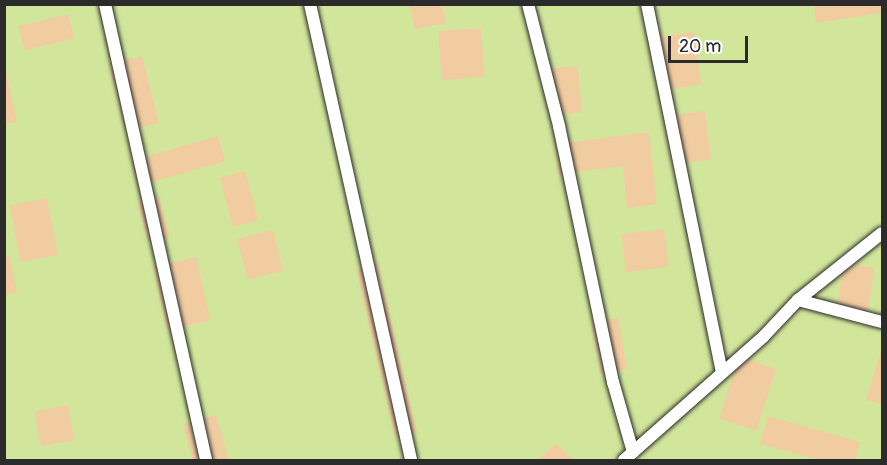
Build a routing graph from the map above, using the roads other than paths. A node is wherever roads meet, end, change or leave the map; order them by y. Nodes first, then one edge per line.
1 (105, 4) edge
2 (310, 4) edge
3 (528, 4) edge
4 (647, 4) edge
5 (882, 233) edge
6 (798, 300) junction
7 (882, 322) edge
8 (722, 372) junction
9 (628, 456) edge
10 (206, 460) edge
11 (411, 460) edge

1 - 10 lane
2 - 11 lane
3 - 9 lane
4 - 8 lane
5 - 6 lane
6 - 7 lane
6 - 8 lane
8 - 9 lane

